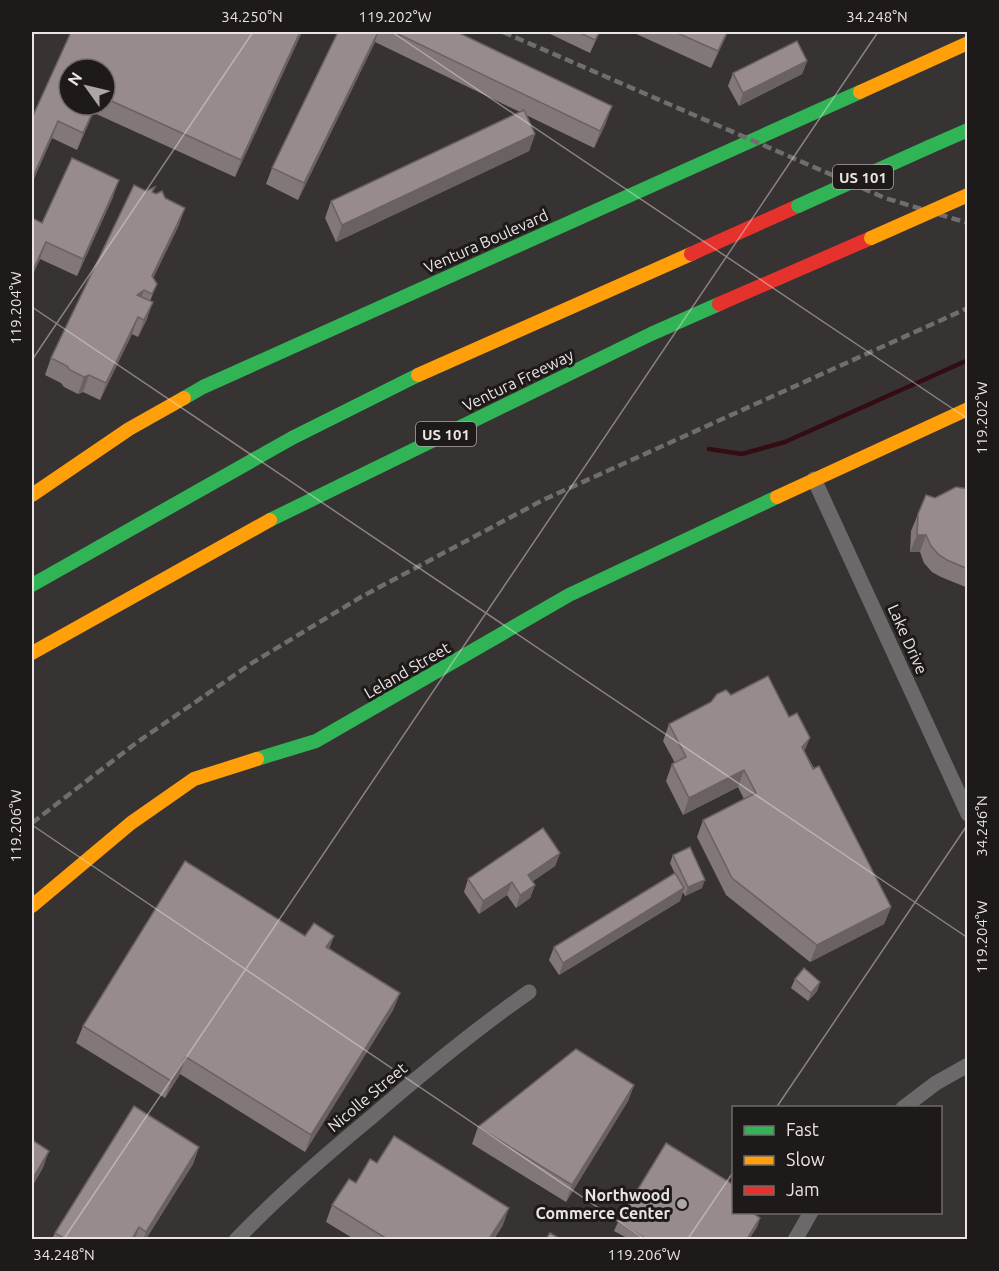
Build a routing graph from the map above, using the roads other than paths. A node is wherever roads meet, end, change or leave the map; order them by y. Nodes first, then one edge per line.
1 (968, 43) edge
2 (968, 130) edge
3 (968, 195) edge
4 (968, 409) edge
5 (814, 479) junction
6 (32, 495) edge
7 (32, 585) edge
8 (32, 653) edge
9 (968, 814) edge
10 (32, 906) edge
11 (530, 992) dead end
12 (968, 1065) edge
13 (904, 1106) edge
14 (810, 1214) edge
15 (236, 1239) edge
16 (795, 1239) edge

1 - 6 main road, Ventura Boulevard
2 - 7 main road, US 101, bridge
3 - 8 main road, Ventura Freeway / US 101, bridge
4 - 5 main road, Leland Street
5 - 9 street, Lake Drive
5 - 10 main road, Leland Street
11 - 15 street, Nicolle Street
12 - 13 street
14 - 16 street

